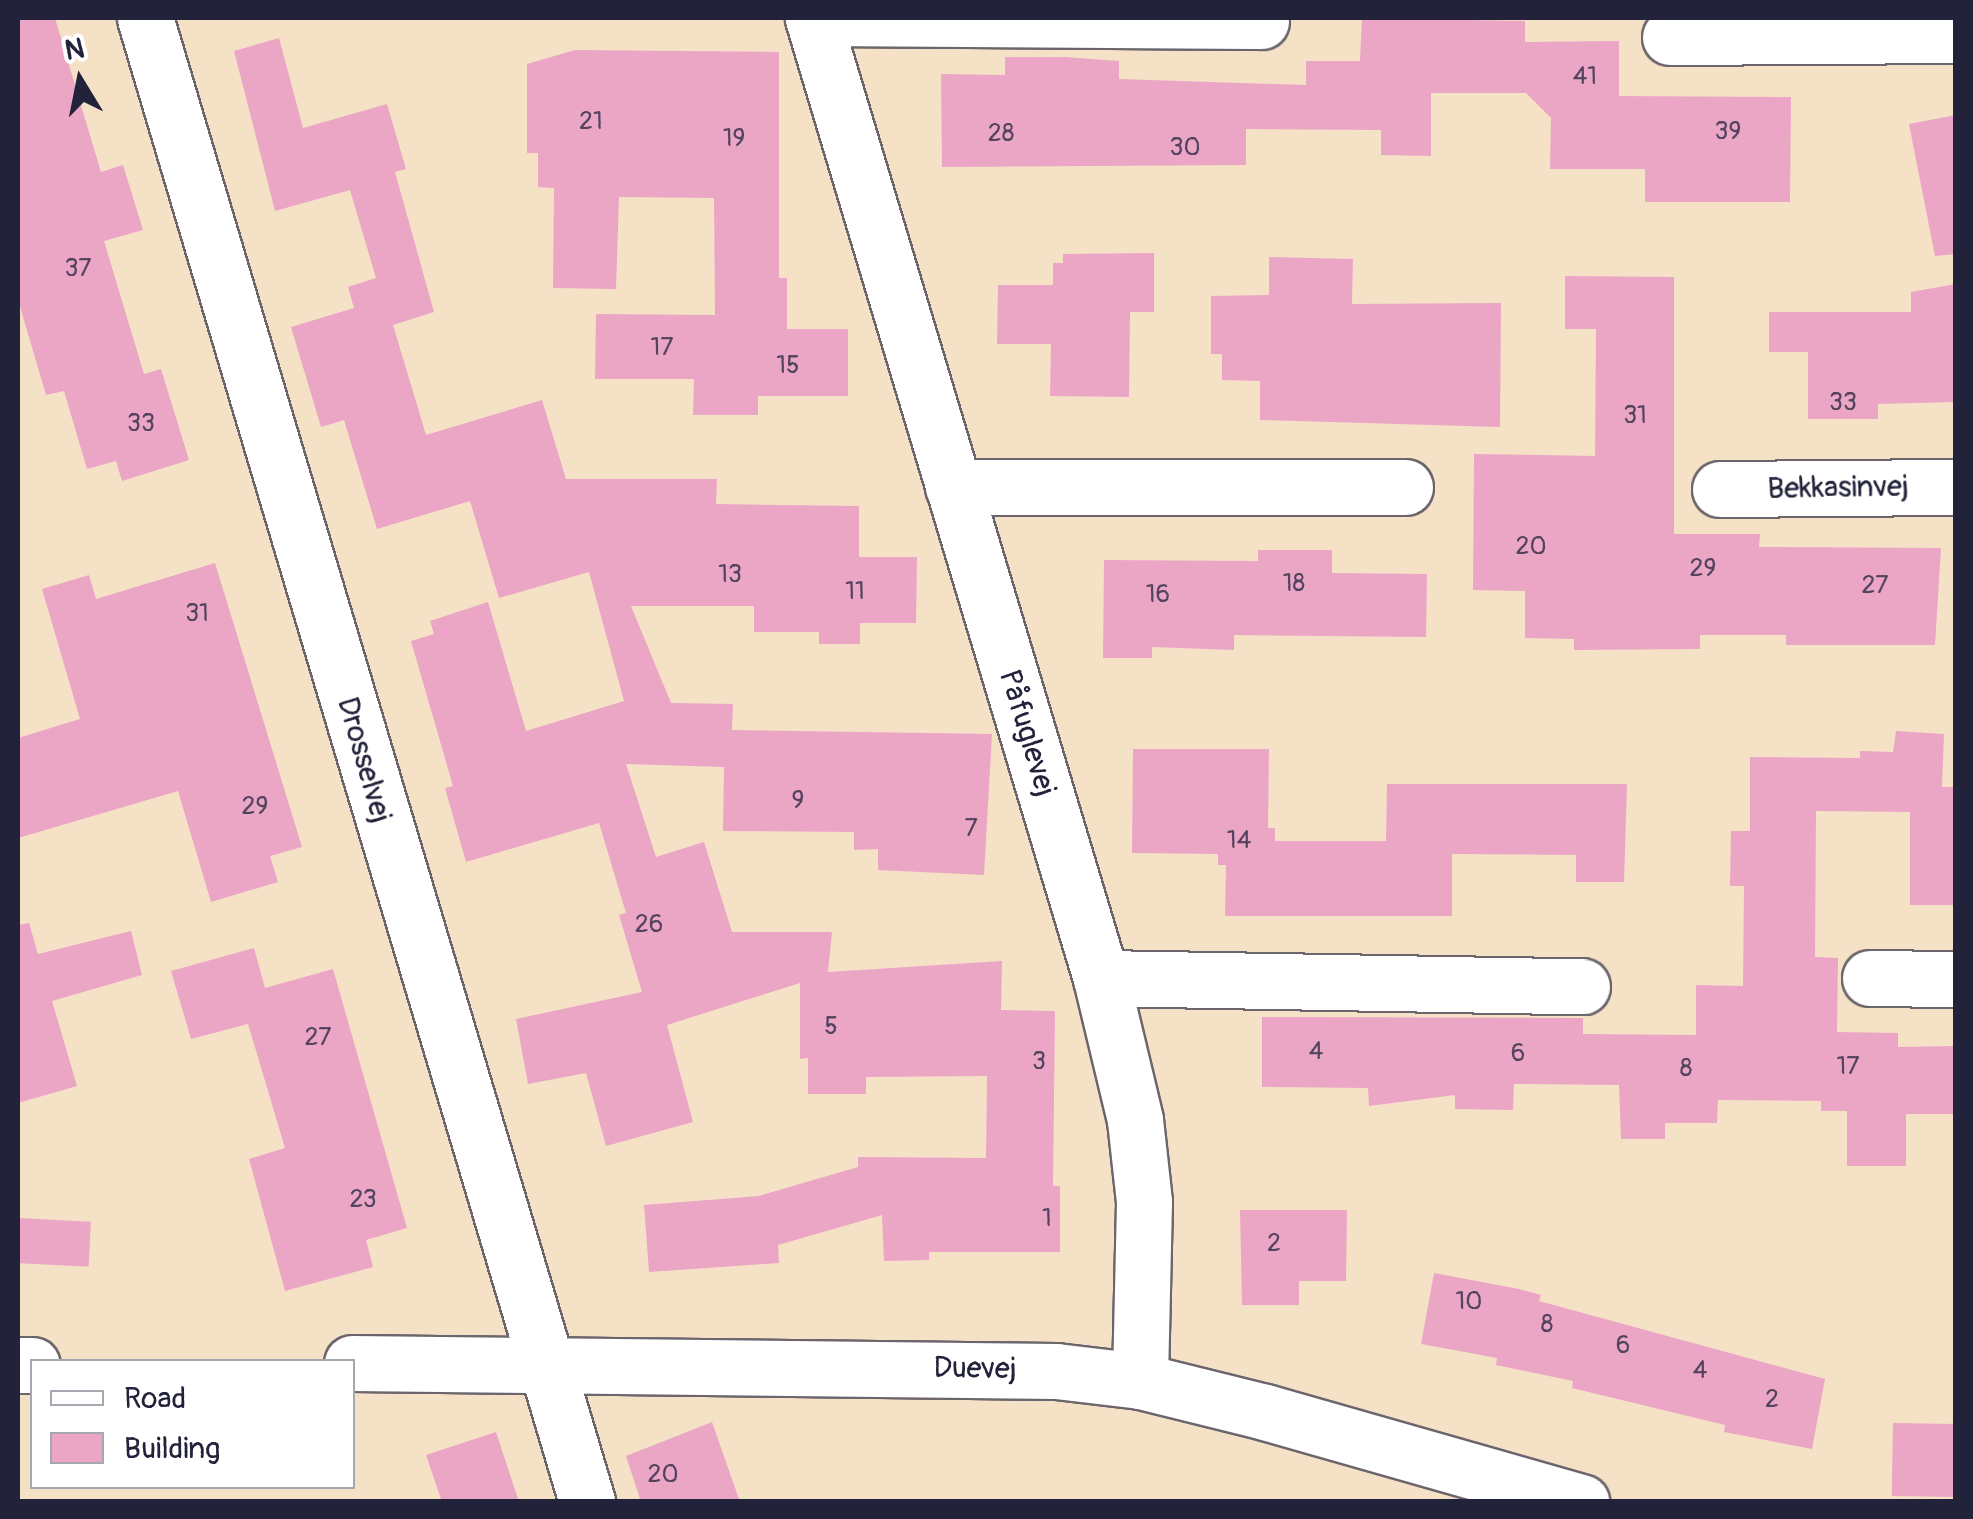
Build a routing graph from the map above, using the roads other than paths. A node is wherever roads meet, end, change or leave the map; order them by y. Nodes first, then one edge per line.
1 (145, 18) edge
2 (813, 18) edge
3 (1262, 21) dead end
4 (1956, 35) edge
5 (1670, 37) dead end
6 (953, 487) junction
7 (1956, 487) edge
8 (1405, 488) dead end
9 (1720, 489) dead end
10 (1101, 978) junction
11 (1870, 978) dead end
12 (1956, 979) edge
13 (1582, 986) dead end
14 (541, 1361) junction
15 (355, 1363) edge
16 (1140, 1382) junction
17 (1526, 1494) edge
18 (587, 1502) edge
19 (1580, 1502) edge

1 - 14 street, Drosselvej
2 - 3 street, Påfuglevej
2 - 6 street, Påfuglevej
4 - 5 street
6 - 8 street
6 - 10 street, Påfuglevej
7 - 9 street, Bekkasinvej
10 - 13 street
10 - 16 street, Påfuglevej
11 - 12 street
14 - 15 street, Duevej
14 - 16 street, Duevej
14 - 18 street, Drosselvej
16 - 17 street, Duevej
17 - 19 street, Duevej

